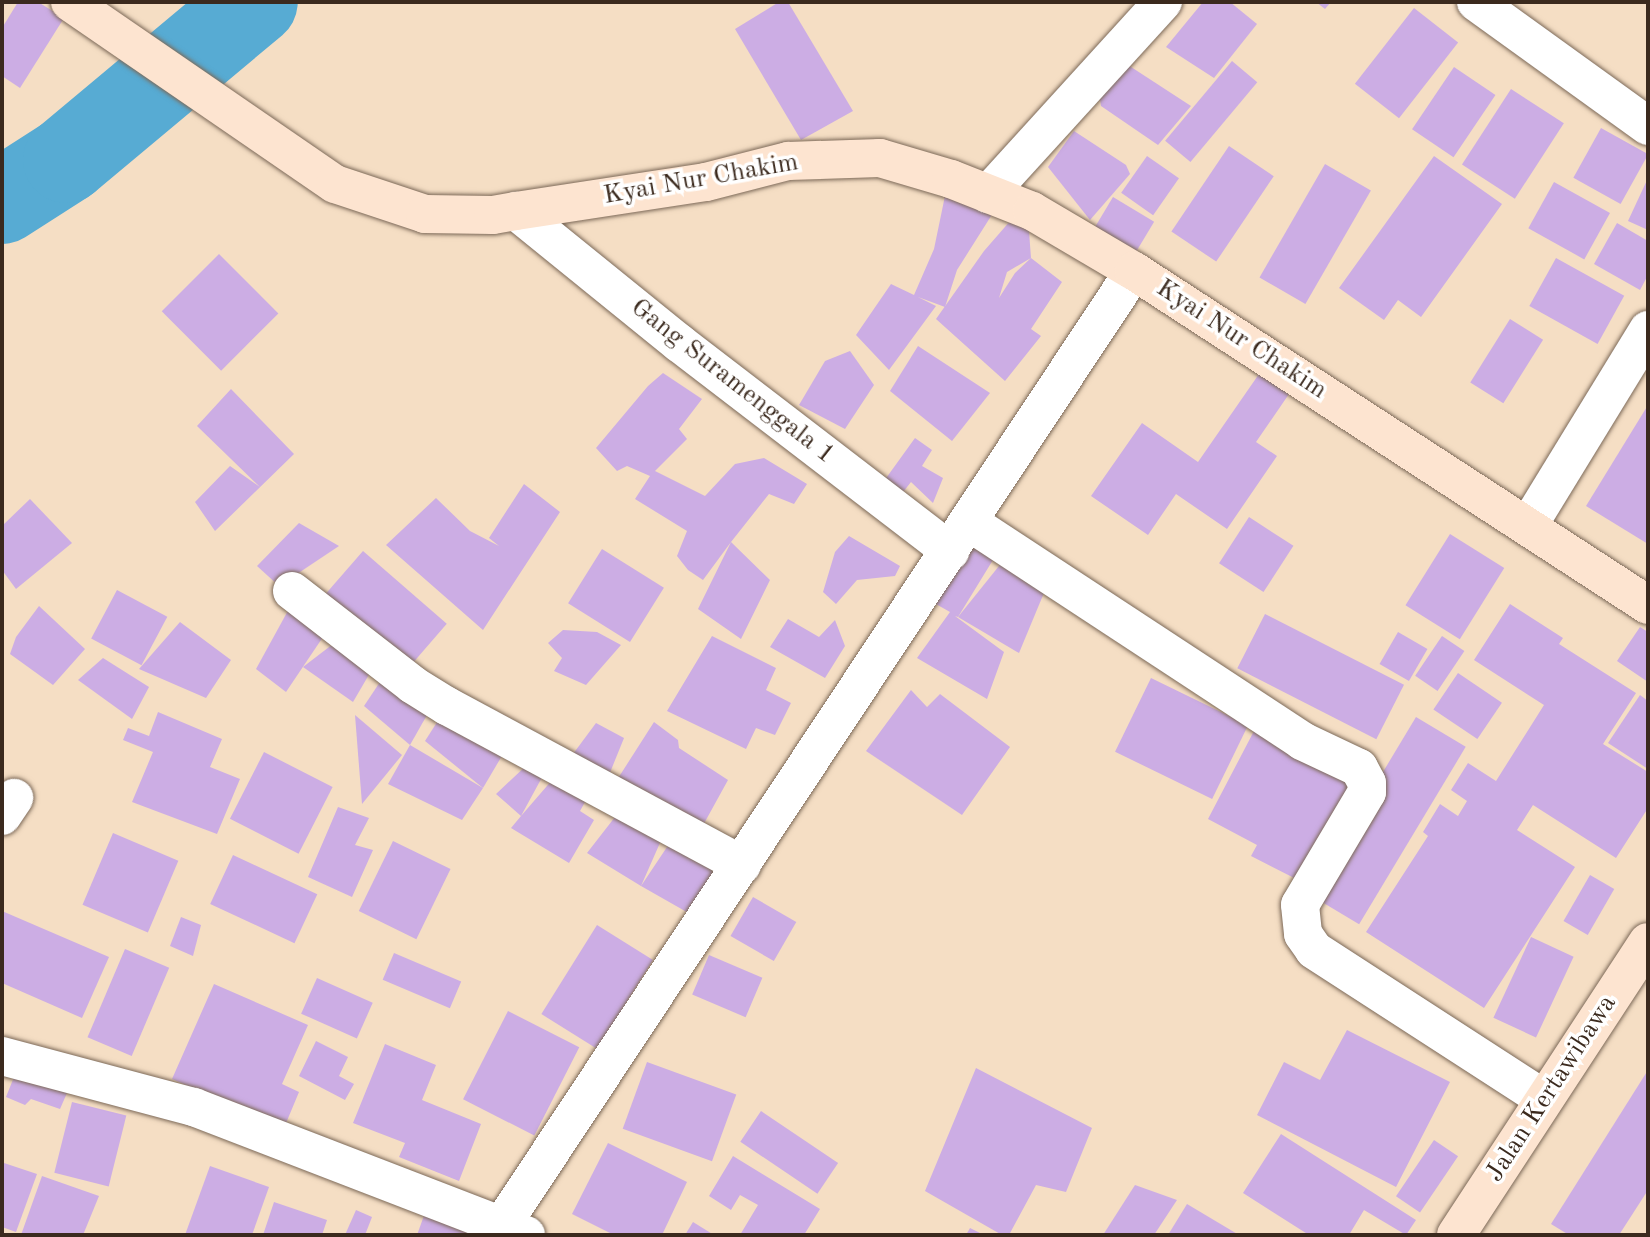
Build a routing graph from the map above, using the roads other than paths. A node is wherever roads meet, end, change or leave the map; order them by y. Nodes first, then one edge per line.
1 (70, 2) edge
2 (1163, 2) edge
3 (1476, 2) edge
4 (1648, 126) edge
5 (988, 194) junction
6 (516, 211) junction
7 (1134, 271) junction
8 (1648, 330) edge
9 (1528, 526) junction
10 (960, 536) junction
11 (292, 591) dead end
12 (1648, 606) edge
13 (742, 865) junction
14 (1648, 942) edge
15 (2, 1056) edge
16 (1544, 1099) junction
17 (514, 1230) edge
18 (1456, 1235) edge

1 - 6 street, Kyai Nur Chakim
2 - 5 street
3 - 4 street
5 - 6 street, Kyai Nur Chakim
5 - 7 street, Kyai Nur Chakim
6 - 10 street, Gang Suramenggala 1
7 - 9 street, Kyai Nur Chakim
7 - 10 street
8 - 9 street
9 - 12 street, Kyai Nur Chakim
10 - 13 street
10 - 16 street, Gang Suramenggala 1
11 - 13 street
13 - 17 street
14 - 16 street, Jalan Kertawibawa
15 - 17 street
16 - 18 street, Jalan Kertawibawa

